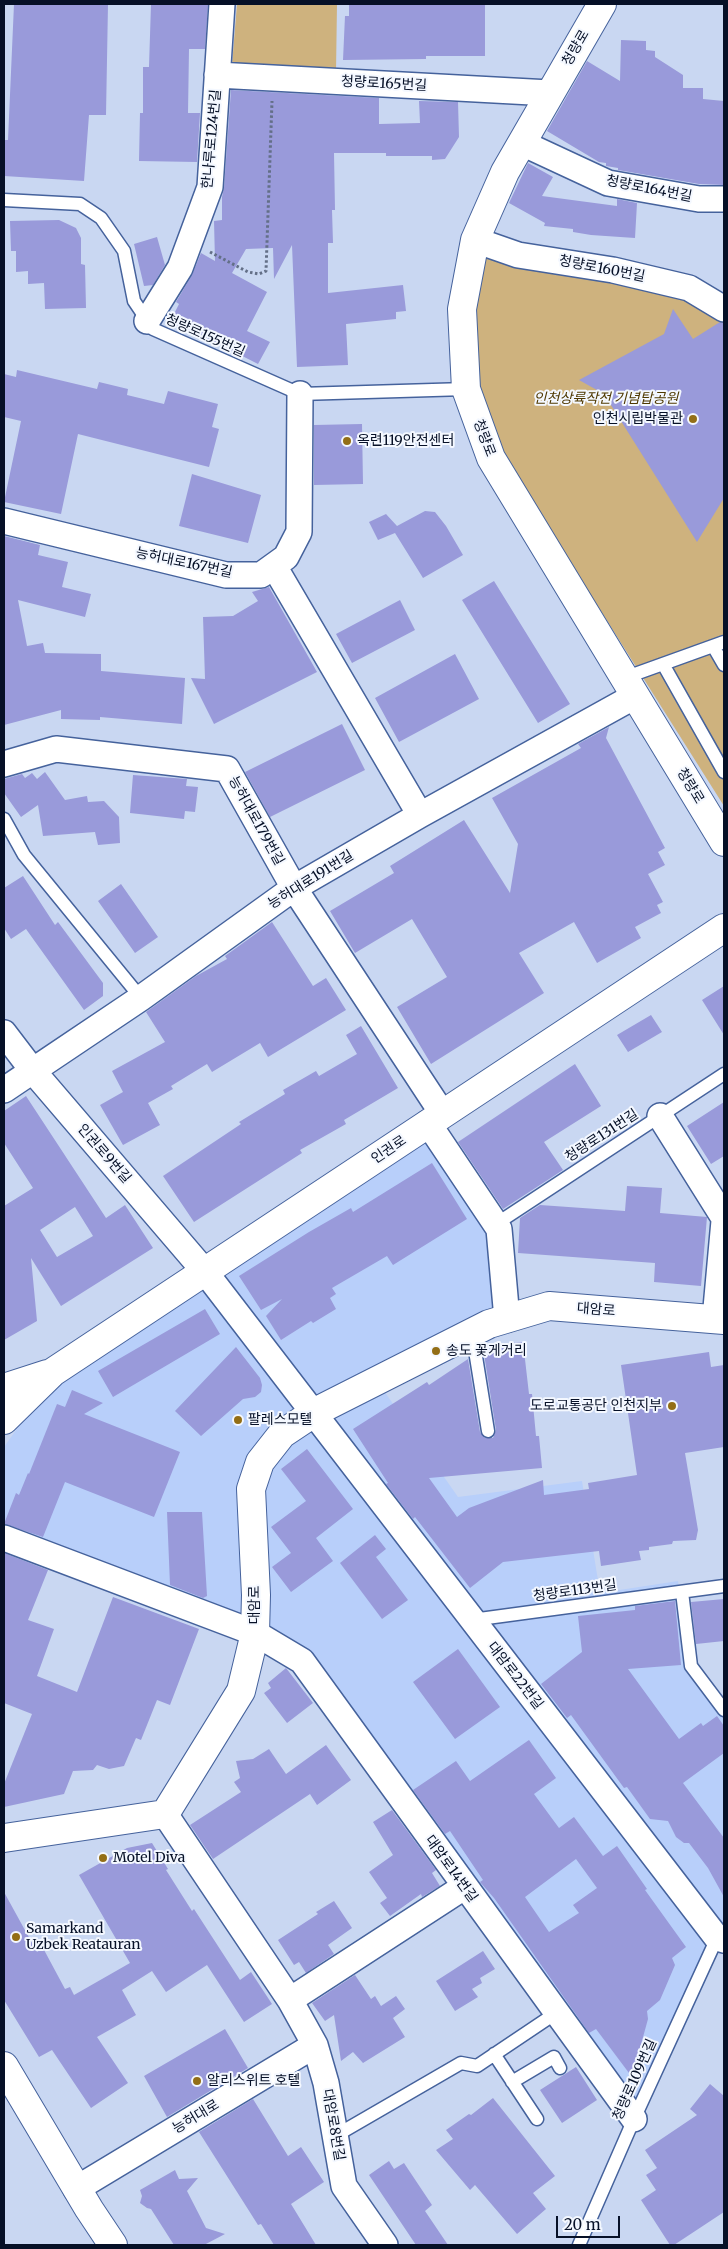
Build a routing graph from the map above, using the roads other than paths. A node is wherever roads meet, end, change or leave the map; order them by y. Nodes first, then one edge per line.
1 (222, 4) edge
2 (602, 4) edge
3 (218, 76) junction
4 (550, 93) junction
5 (522, 142) junction
6 (724, 199) edge
7 (4, 200) edge
8 (475, 240) junction
9 (724, 309) edge
10 (147, 321) junction
11 (466, 389) junction
12 (300, 394) junction
13 (4, 521) edge
14 (274, 566) junction
15 (719, 644) edge
16 (663, 664) junction
17 (724, 666) edge
18 (630, 687) junction
19 (4, 764) edge
20 (724, 772) edge
21 (420, 815) junction
22 (4, 819) edge
23 (724, 842) edge
24 (294, 888) junction
25 (724, 928) edge
26 (141, 998) junction
27 (4, 1033) edge
28 (33, 1071) junction
29 (724, 1074) edge
30 (4, 1090) edge
31 (660, 1116) junction
32 (435, 1118) junction
33 (724, 1219) edge
34 (496, 1224) junction
35 (206, 1272) junction
36 (506, 1319) junction
37 (720, 1320) edge
38 (472, 1332) junction
39 (53, 1372) junction
40 (4, 1388) edge
41 (315, 1412) junction
42 (4, 1420) edge
43 (488, 1431) dead end
44 (4, 1538) edge
45 (724, 1586) edge
46 (682, 1592) junction
47 (471, 1620) junction
48 (255, 1633) junction
49 (724, 1710) edge
50 (164, 1814) junction
51 (4, 1838) edge
52 (464, 1887) junction
53 (722, 1936) edge
54 (290, 2000) junction
55 (556, 2013) junction
56 (315, 2045) junction
57 (494, 2054) junction
58 (4, 2066) edge
59 (560, 2068) dead end
60 (512, 2082) junction
61 (537, 2119) dead end
62 (634, 2119) junction
63 (335, 2136) junction
64 (76, 2188) junction
65 (113, 2245) edge
66 (385, 2245) edge
67 (579, 2245) edge

1 - 3 street, 한나루로124번길
2 - 4 street, 청량로
3 - 4 street, 청량로165번길
3 - 10 street, 한나루로124번길
4 - 5 street, 청량로
5 - 6 street, 청량로164번길
5 - 8 street, 청량로
7 - 10 lane, 청량로155번길
8 - 9 street, 청량로160번길
8 - 11 street, 청량로
10 - 12 lane, 청량로155번길
11 - 12 lane, 청량로155번길
11 - 18 street, 청량로
12 - 14 street, 능허대로167번길
13 - 14 street, 능허대로167번길
14 - 21 street
15 - 16 lane
15 - 17 lane
16 - 18 lane
16 - 20 lane
18 - 21 street, 능허대로191번길
18 - 23 street, 청량로
19 - 24 street, 능허대로179번길
21 - 24 street, 능허대로191번길
22 - 26 lane
24 - 26 street, 능허대로191번길
24 - 32 street, 능허대로179번길
25 - 32 street, 인권로
26 - 28 street, 능허대로191번길
27 - 28 street, 인권로9번길
28 - 30 street, 능허대로191번길
28 - 35 street, 인권로9번길
29 - 31 lane, 청량로131번길
31 - 33 street
31 - 34 lane, 청량로131번길
32 - 34 street, 능허대로179번길
32 - 35 street, 인권로
33 - 37 street
34 - 36 street
35 - 39 street, 인권로
35 - 41 street, 인권로9번길
36 - 37 street, 대암로
36 - 38 street, 대암로
38 - 41 street, 대암로
38 - 43 lane
39 - 40 street
39 - 42 street
41 - 47 street, 대암로22번길
41 - 48 street, 대암로
44 - 48 street, 대암로14번길
45 - 46 lane, 청량로113번길
46 - 47 lane, 청량로113번길
46 - 49 lane
47 - 53 street, 대암로22번길
48 - 50 street, 대암로
48 - 52 street, 대암로14번길
50 - 51 street
50 - 54 street, 대암로8번길
52 - 54 street
52 - 55 street, 대암로14번길
53 - 62 lane, 청량로109번길
54 - 56 street, 대암로8번길
55 - 57 lane
55 - 62 street, 대암로14번길
56 - 63 street, 대암로8번길
56 - 64 street, 능허대로
57 - 60 lane
57 - 63 lane
58 - 64 street
59 - 60 lane
60 - 61 lane
62 - 67 lane, 청량로109번길
63 - 66 street, 대암로8번길
64 - 65 street

